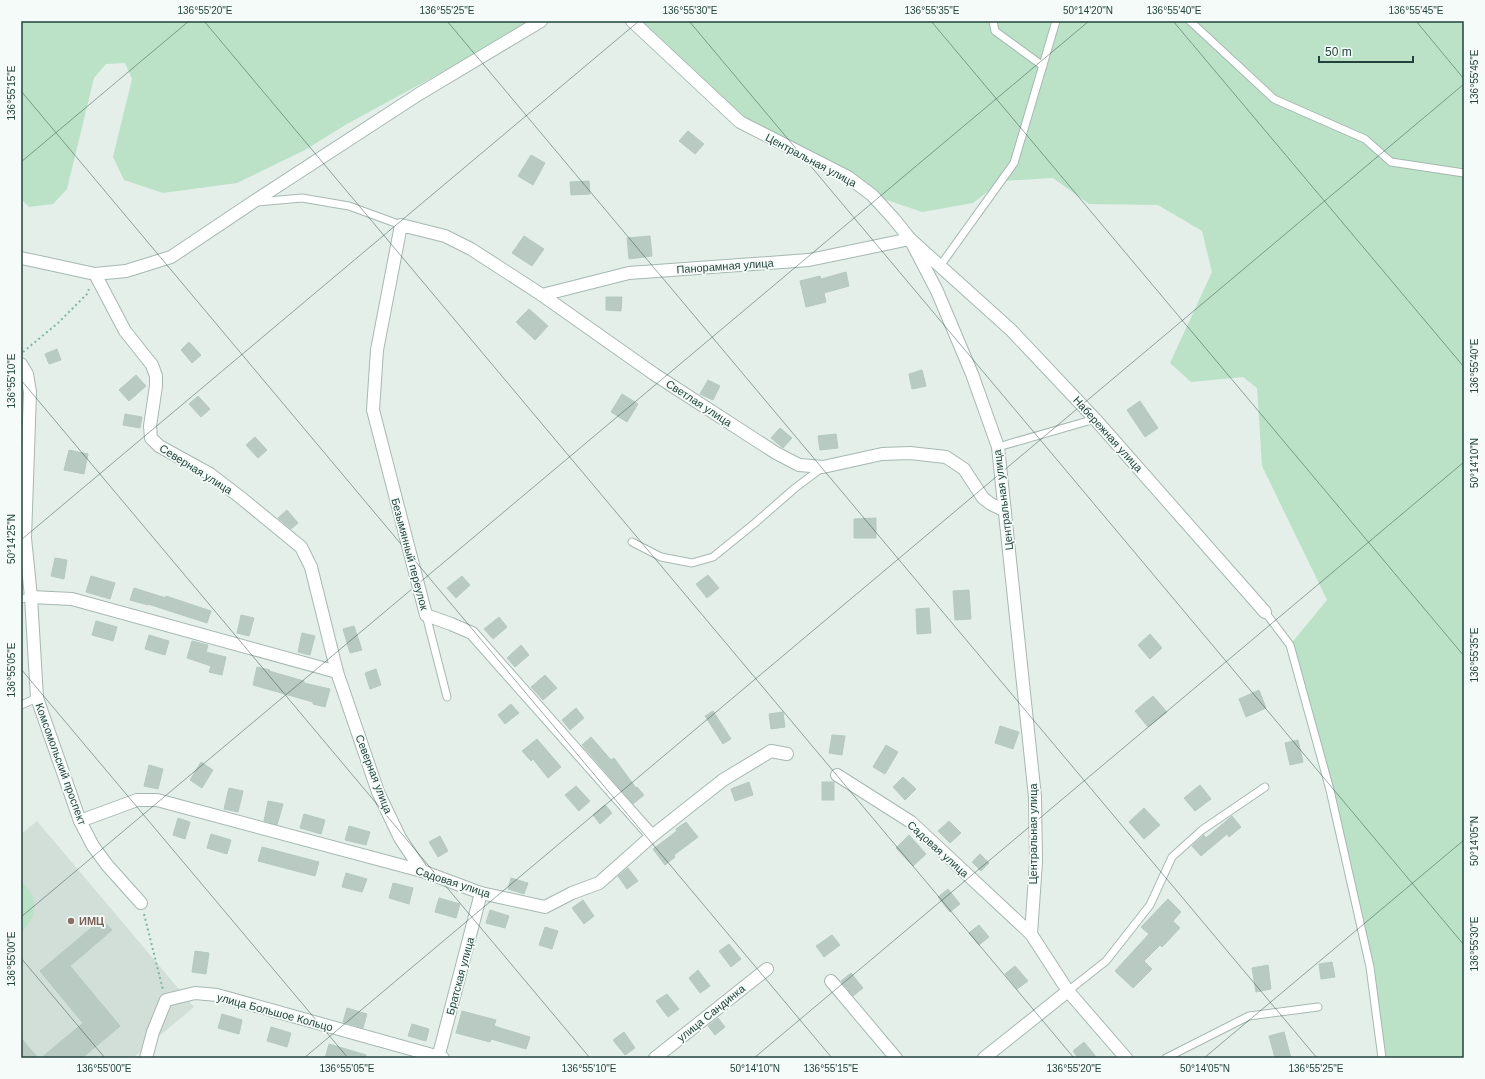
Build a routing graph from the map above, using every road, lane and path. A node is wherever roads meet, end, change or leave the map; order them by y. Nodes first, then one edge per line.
1 (541, 21) edge
2 (632, 21) edge
3 (993, 21) edge
4 (1056, 21) edge
5 (1190, 21) edge
6 (1043, 66) junction
7 (1464, 173) edge
8 (253, 202) junction
9 (401, 225) junction
10 (910, 239) junction
11 (21, 258) edge
12 (940, 266) junction
13 (95, 274) junction
14 (542, 295) junction
15 (21, 353) edge
16 (21, 364) edge
17 (1095, 419) junction
18 (998, 447) junction
19 (823, 467) junction
20 (1005, 511) junction
21 (23, 539) edge
22 (632, 542) dead end
23 (26, 598) edge
24 (1265, 612) joint
25 (426, 615) junction
26 (337, 672) junction
27 (446, 697) dead end
28 (37, 698) junction
29 (21, 705) edge
30 (787, 754) dead end
31 (837, 775) dead end
32 (1265, 787) dead end
33 (80, 820) junction
34 (652, 836) junction
35 (422, 871) junction
36 (481, 893) junction
37 (141, 903) joint
38 (1031, 934) junction
39 (767, 968) dead end
40 (831, 981) dead end
41 (1068, 992) junction
42 (166, 1000) junction
43 (1318, 1007) dead end
44 (146, 1058) edge
45 (440, 1058) edge
46 (655, 1058) edge
47 (896, 1058) edge
48 (984, 1058) edge
49 (1126, 1058) edge
50 (1166, 1058) edge
51 (1382, 1058) edge

1 - 8 street
2 - 10 street, Центральная улица
3 - 6 lane
4 - 6 lane
5 - 7 lane
6 - 12 lane
8 - 9 lane
8 - 13 street
9 - 14 street, Светлая улица
9 - 25 street, Безымянный переулок
10 - 12 street, Набережная улица
10 - 14 street, Панорамная улица
10 - 18 street, Центральная улица
11 - 13 street
12 - 17 street, Набережная улица
13 - 15 path
13 - 26 street, Северная улица
14 - 19 street, Светлая улица
16 - 21 street, Комсомольский проспект
17 - 18 lane
17 - 24 street, Набережная улица
18 - 20 street, Центральная улица
19 - 20 street, Светлая улица
19 - 22 lane
20 - 38 street, Центральная улица
21 - 23 street, Комсомольский проспект
23 - 26 street
23 - 28 street, Комсомольский проспект
24 - 51 lane, Набережная улица
25 - 27 lane
25 - 34 street, Безымянный переулок
26 - 35 street, Северная улица
28 - 29 lane
28 - 33 street, Комсомольский проспект
30 - 34 street, Садовая улица
31 - 38 street, Садовая улица
32 - 41 lane
33 - 35 street, Садовая улица
33 - 37 street, Комсомольский проспект
34 - 36 street, Садовая улица
35 - 36 street, Садовая улица
36 - 45 street, Братская улица
37 - 42 path
38 - 41 street
39 - 46 street, улица Сандинка
40 - 47 street
41 - 48 street
41 - 49 street
42 - 44 street
42 - 45 street, улица Большое Кольцо
43 - 50 lane

